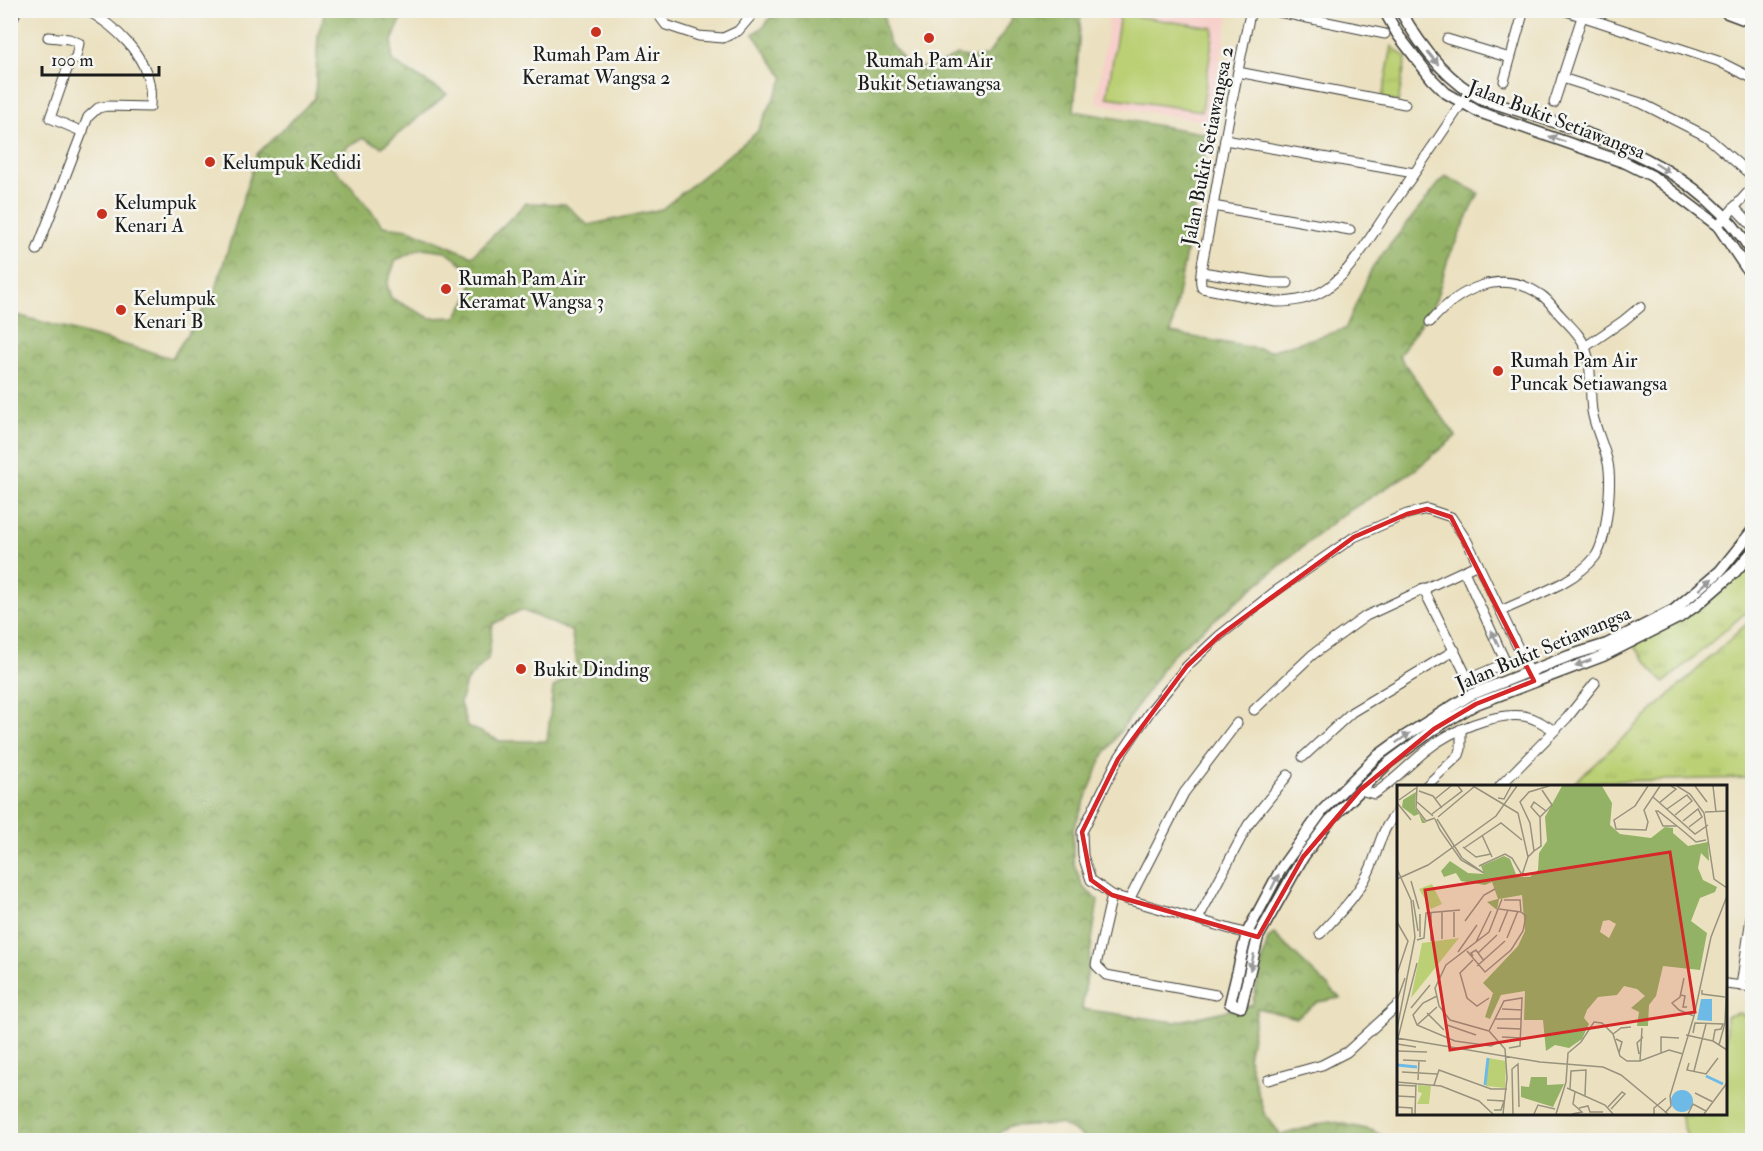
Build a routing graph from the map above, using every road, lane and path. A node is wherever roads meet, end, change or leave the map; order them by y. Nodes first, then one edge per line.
1 (15, 10) edge
2 (86, 10) edge
3 (655, 10) edge
4 (756, 10) edge
5 (1251, 10) edge
6 (1269, 10) edge
7 (1384, 10) edge
8 (1400, 10) edge
9 (1524, 10) edge
10 (1563, 10) edge
11 (1728, 10) edge
12 (1582, 16) junction
13 (1751, 18) edge
14 (10, 22) edge
15 (1385, 34) dead end
16 (48, 37) dead end
17 (1447, 39) dead end
18 (1510, 58) junction
19 (1238, 72) junction
20 (1562, 78) junction
21 (1752, 78) edge
22 (1504, 81) dead end
23 (1469, 92) junction
24 (1554, 103) dead end
25 (1405, 104) dead end
26 (1462, 104) junction
27 (83, 132) junction
28 (1225, 140) junction
29 (1414, 173) junction
30 (1752, 176) edge
31 (1752, 188) edge
32 (1213, 206) junction
33 (1730, 212) junction
34 (1718, 226) junction
35 (1752, 226) edge
36 (1350, 230) dead end
37 (37, 250) dead end
38 (1752, 252) edge
39 (1202, 272) junction
40 (1752, 277) edge
41 (1288, 283) dead end
42 (1640, 307) dead end
43 (1430, 322) dead end
44 (1585, 347) junction
45 (1752, 531) edge
46 (1752, 552) edge
47 (1478, 564) junction
48 (1465, 573) junction
49 (1425, 591) junction
50 (1500, 611) junction
51 (1455, 651) junction
52 (1532, 676) junction
53 (1595, 683) dead end
54 (1254, 710) dead end
55 (1237, 723) dead end
56 (1461, 729) junction
57 (1553, 730) junction
58 (1303, 757) dead end
59 (1288, 775) dead end
60 (1427, 785) edge
61 (1501, 785) edge
62 (1360, 790) junction
63 (1397, 813) edge
64 (1112, 895) junction
65 (1129, 900) junction
66 (1752, 911) edge
67 (1198, 919) junction
68 (1320, 934) dead end
69 (1253, 935) junction
70 (1727, 984) edge
71 (1741, 986) junction
72 (1752, 987) edge
73 (1216, 995) dead end
74 (1397, 1006) edge
75 (1268, 1080) dead end

1 - 14 main road
2 - 27 street
3 - 4 street
5 - 19 street, Jalan Bukit Setiawangsa 2
6 - 15 street
7 - 26 street, Jalan Bukit Setiawangsa
8 -> 23 street, Jalan Bukit Setiawangsa
9 - 18 street
10 - 12 street
11 - 13 highway
12 - 20 street
12 - 21 street
16 - 27 street
17 - 18 street
18 - 22 street
19 - 25 street
19 - 28 street, Jalan Bukit Setiawangsa 2
20 - 24 street
20 - 30 street
23 - 26 street
23 -> 33 street, Jalan Bukit Setiawangsa
26 - 29 street
34 -> 26 street, Jalan Bukit Setiawangsa
27 - 37 street
28 - 29 street
28 - 32 street, Jalan Bukit Setiawangsa 2
29 - 39 street, Jalan Bukit Setiawangsa 2
31 - 33 street
32 - 36 street
32 - 39 street, Jalan Bukit Setiawangsa 2
33 - 34 street
33 - 35 street
33 - 38 street, Jalan Bukit Setiawangsa
34 - 40 street, Jalan Bukit Setiawangsa
39 - 41 street
42 - 44 street
43 - 44 street
44 - 50 street
52 -> 45 street, Jalan Bukit Setiawangsa
46 -> 52 street, Jalan Bukit Setiawangsa
47 - 48 street
47 - 50 street
47 - 64 street
48 - 49 street
51 -> 48 street
49 - 51 street
49 - 54 street
50 - 52 street
51 - 58 street
52 - 62 street, Jalan Bukit Setiawangsa
69 -> 52 street, Jalan Bukit Setiawangsa
53 - 57 street
55 - 65 street
56 - 57 street
56 - 60 street
56 - 62 street
57 - 61 street
59 - 67 street
62 - 69 street, Jalan Bukit Setiawangsa
63 - 68 street
64 - 65 street
64 - 73 street
65 - 67 street
66 - 71 street
67 - 69 street
69 -> 69 street, Jalan Bukit Setiawangsa
70 - 71 street
71 - 72 street
74 - 75 street

